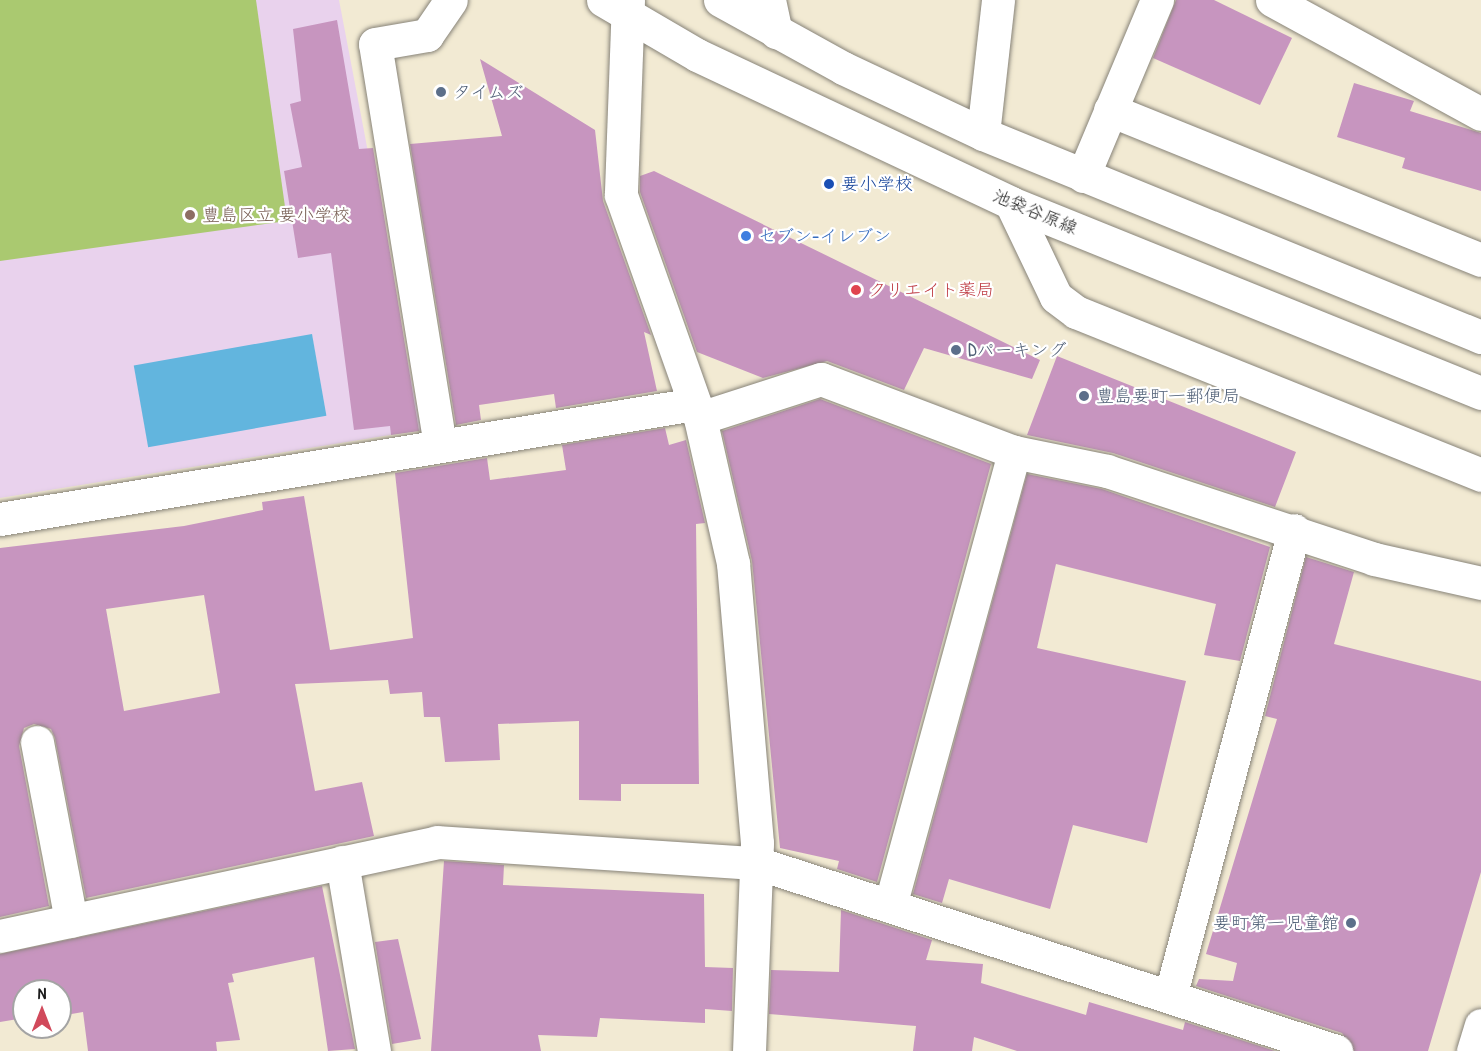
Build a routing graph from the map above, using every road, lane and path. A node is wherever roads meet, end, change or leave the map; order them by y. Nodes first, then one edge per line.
1 (451, 0) edge
2 (720, 0) edge
3 (769, 0) edge
4 (998, 0) edge
5 (1157, 0) edge
6 (1272, 0) edge
7 (619, 5) edge
8 (776, 32) junction
9 (1110, 110) junction
10 (1481, 114) edge
11 (983, 134) junction
12 (1083, 176) junction
13 (1011, 203) junction
14 (1481, 260) edge
15 (1481, 337) edge
16 (1481, 393) edge
17 (697, 411) junction
18 (440, 445) junction
19 (1014, 452) junction
20 (1481, 475) edge
21 (0, 519) edge
22 (1294, 530) junction
23 (1481, 583) edge
24 (37, 742) dead end
25 (342, 862) junction
26 (757, 863) junction
27 (890, 906) junction
28 (71, 921) junction
29 (0, 936) edge
30 (1170, 998) junction
31 (1481, 1025) edge
32 (374, 1051) edge
33 (749, 1051) edge
34 (1336, 1051) edge
35 (1473, 1051) edge

1 - 18 street
2 - 8 street
3 - 8 street
4 - 11 street
5 - 9 street
6 - 10 street
7 - 13 street, 池袋谷原線
7 - 17 street
8 - 11 street
9 - 12 street
9 - 14 street
11 - 12 street
12 - 15 street
13 - 16 street, 池袋谷原線
13 - 20 street
17 - 18 street
17 - 19 street
17 - 26 street
18 - 21 street
19 - 22 street
19 - 27 street
22 - 23 street
22 - 30 street
24 - 28 street
25 - 26 street
25 - 28 street
25 - 32 street
26 - 27 street
26 - 33 street
27 - 30 street
28 - 29 street
30 - 34 street
31 - 35 street

